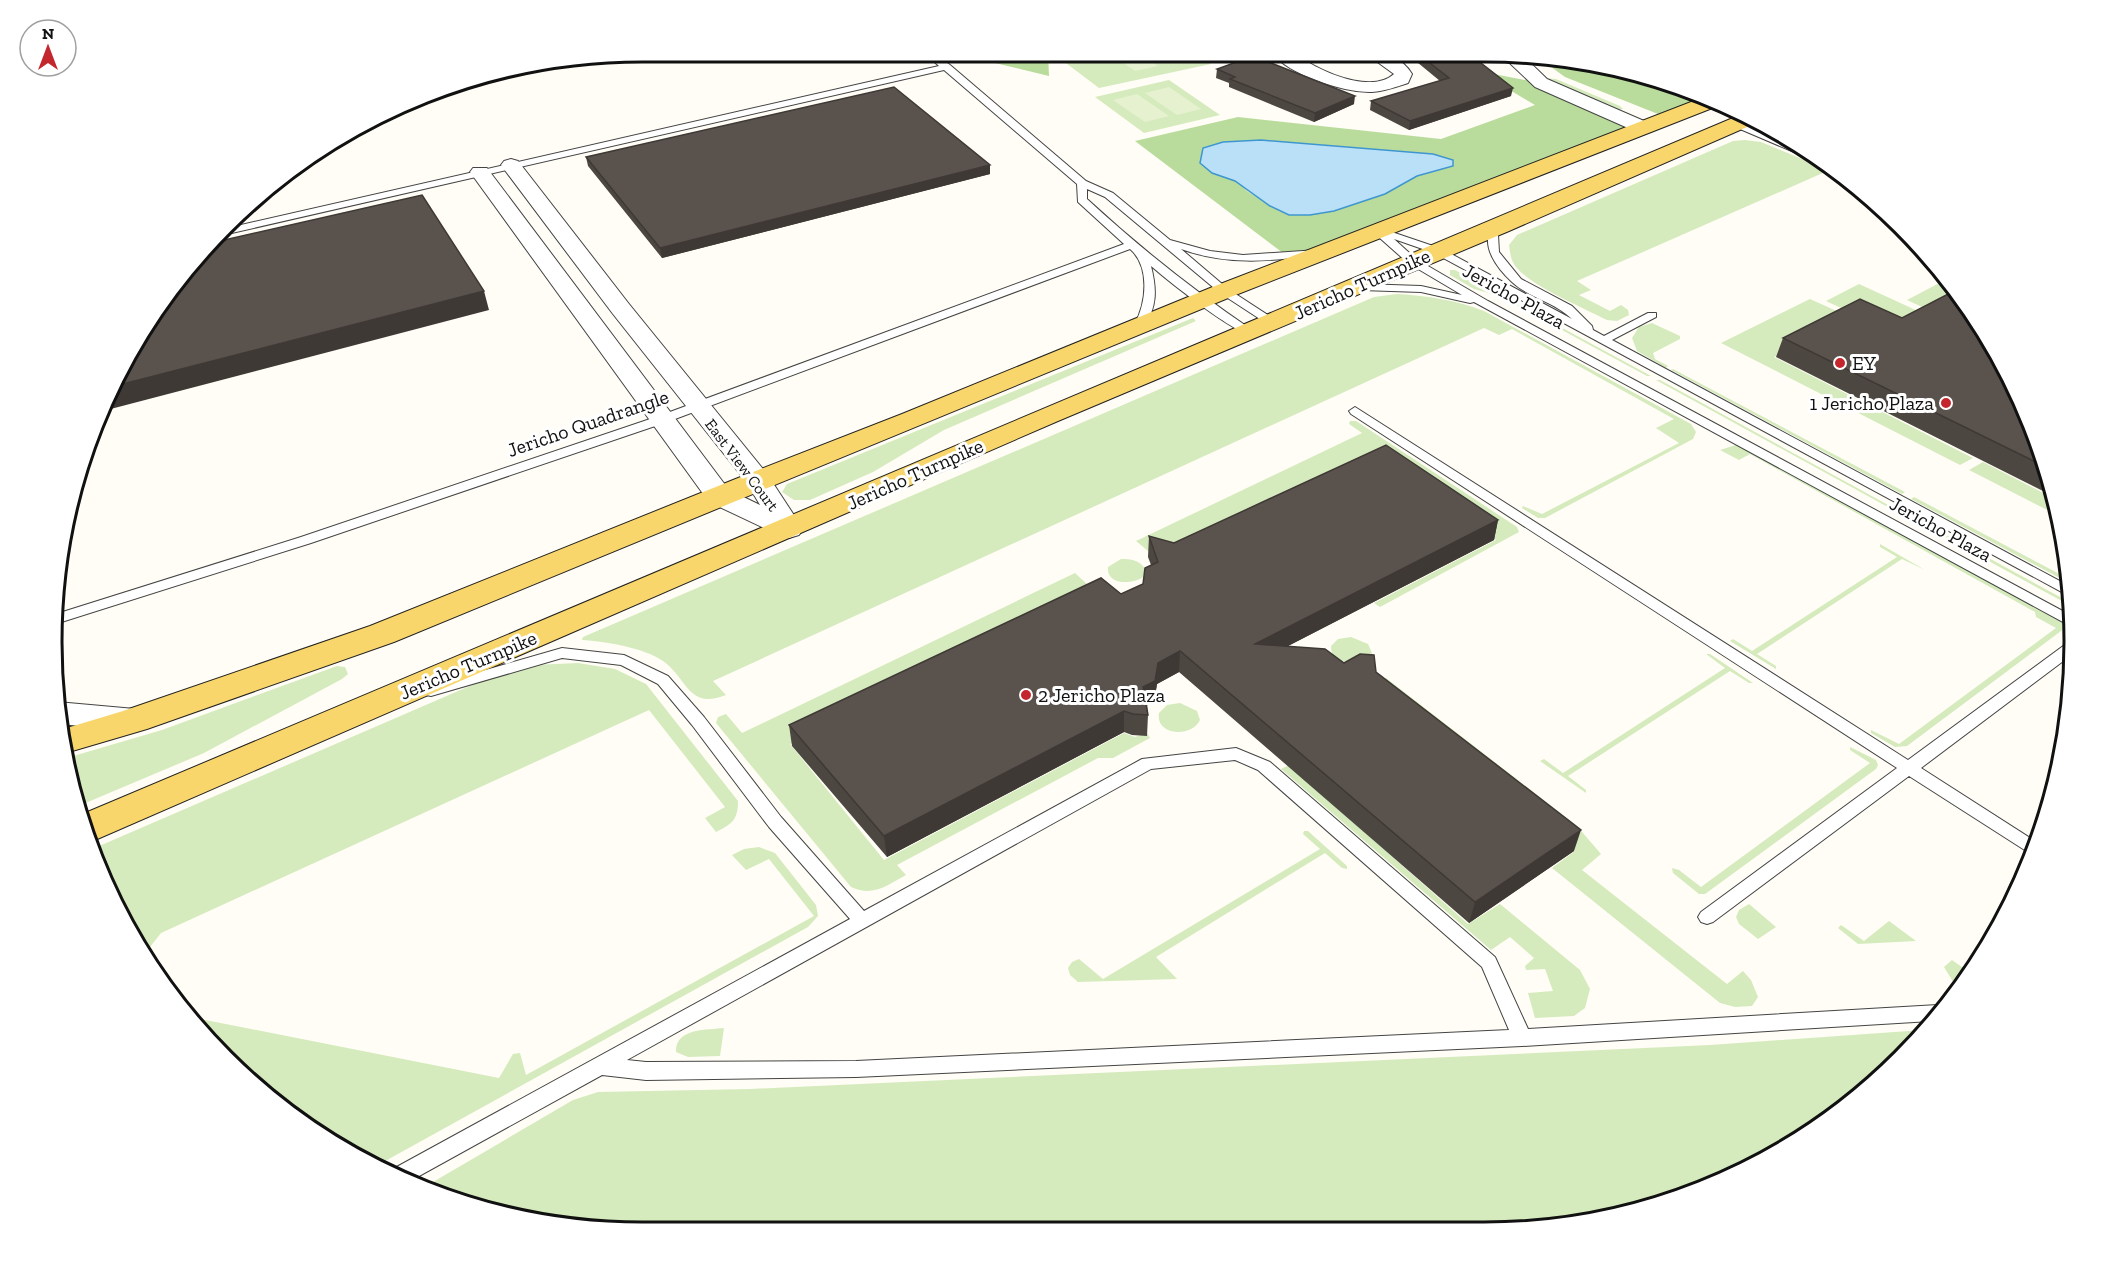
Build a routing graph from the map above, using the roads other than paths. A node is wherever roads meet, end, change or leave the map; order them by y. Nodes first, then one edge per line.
1 (940, 62) edge
2 (1296, 62) edge
3 (1389, 62) edge
4 (1521, 63) edge
5 (1524, 65) junction
6 (947, 67) junction
7 (1703, 105) edge
8 (1668, 118) junction
9 (1742, 122) edge
10 (1644, 128) junction
11 (511, 165) junction
12 (480, 172) junction
13 (1082, 183) junction
14 (1496, 228) junction
15 (234, 230) edge
16 (1377, 230) junction
17 (1162, 238) junction
18 (1130, 245) junction
19 (1326, 250) junction
20 (1438, 251) junction
21 (1143, 256) junction
22 (1412, 261) junction
23 (1352, 287) junction
24 (1224, 291) junction
25 (1200, 300) junction
26 (1485, 303) junction
27 (1652, 315) dead end
28 (1273, 322) junction
29 (1140, 325) junction
30 (1248, 332) junction
31 (1600, 340) junction
32 (698, 406) junction
33 (1355, 411) dead end
34 (663, 419) junction
35 (758, 480) junction
36 (719, 496) junction
37 (789, 529) junction
38 (2062, 588) edge
39 (63, 617) edge
40 (2063, 618) edge
41 (2064, 653) edge
42 (359, 711) junction
43 (66, 714) edge
44 (135, 720) junction
45 (70, 739) edge
46 (1908, 768) junction
47 (91, 826) edge
48 (2028, 845) edge
49 (1707, 917) dead end
50 (862, 921) junction
51 (1930, 1014) edge
52 (1522, 1038) junction
53 (601, 1066) junction
54 (407, 1172) edge

1 - 6 lane
2 - 3 street
4 - 5 street
5 - 8 street
5 - 10 street
6 - 11 lane
6 - 13 lane
7 - 8 main road, Jericho Turnpike
8 - 10 main road, Jericho Turnpike
9 - 14 main road, Jericho Turnpike
10 - 16 main road, Jericho Turnpike
11 - 12 lane
11 - 32 street, East View Court
12 - 15 lane
12 - 34 street, East View Court
13 - 17 lane
13 - 18 lane
14 - 20 main road, Jericho Turnpike
14 - 31 lane
16 - 19 main road, Jericho Turnpike
16 - 20 lane, Jericho Plaza
16 - 22 lane, Jericho Plaza
17 - 19 lane
17 - 24 lane
18 - 21 lane
18 - 32 lane, Jericho Quadrangle
19 - 24 main road, Jericho Turnpike
20 - 22 main road, Jericho Turnpike
20 - 31 lane, Jericho Plaza
21 - 25 lane
21 - 29 lane
22 - 23 main road, Jericho Turnpike
22 - 26 lane, Jericho Plaza
23 - 26 lane
23 - 28 main road, Jericho Turnpike
24 - 25 main road, Jericho Turnpike
24 - 28 lane
25 - 29 main road, Jericho Turnpike
25 - 30 lane
26 - 40 lane, Jericho Plaza
27 - 31 lane
28 - 30 main road, Jericho Turnpike
29 - 35 main road, Jericho Turnpike
30 - 37 main road, Jericho Turnpike
31 - 38 lane, Jericho Plaza
32 - 34 lane, Jericho Quadrangle
32 - 35 street, East View Court
33 - 46 lane
34 - 36 street, East View Court
34 - 39 lane, Jericho Quadrangle
35 - 36 main road, Jericho Turnpike
35 - 37 street, East View Court
36 - 37 street, East View Court
36 - 44 main road, Jericho Turnpike
37 - 42 main road, Jericho Turnpike
41 - 46 lane
42 - 47 main road, Jericho Turnpike
42 - 50 lane
43 - 44 street
44 - 45 main road, Jericho Turnpike
46 - 48 lane
46 - 49 lane
50 - 52 lane
50 - 53 lane
51 - 52 lane
52 - 53 lane
53 - 54 lane

